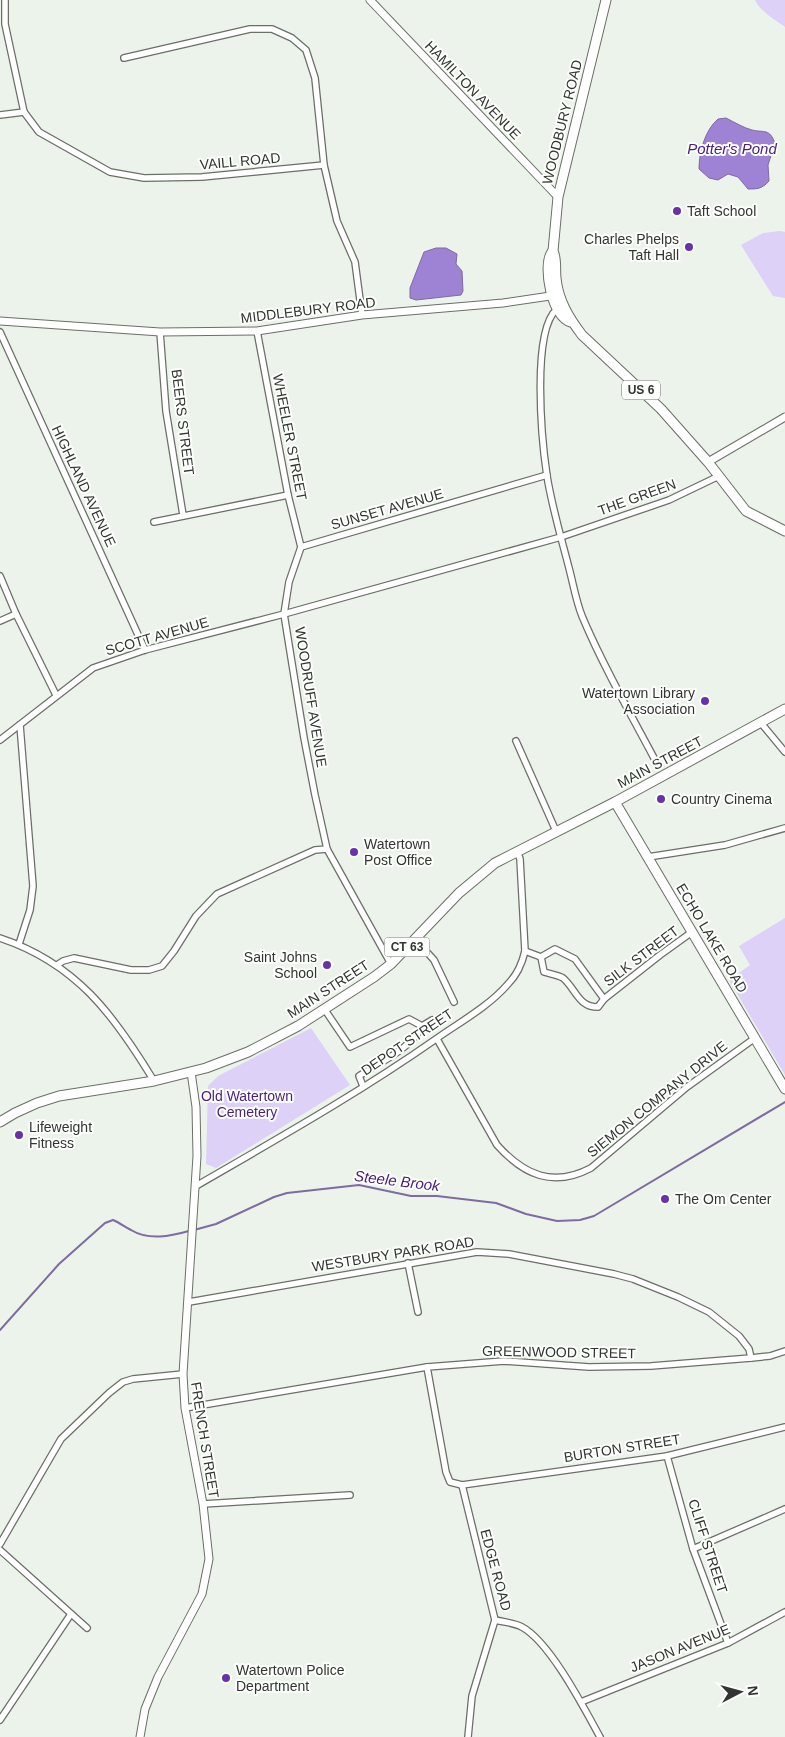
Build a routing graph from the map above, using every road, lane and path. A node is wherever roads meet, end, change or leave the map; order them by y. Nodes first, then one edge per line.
1 (5, 0) edge
2 (370, 0) edge
3 (606, 0) edge
4 (124, 58) dead end
5 (24, 112) junction
6 (0, 115) edge
7 (324, 165) junction
8 (558, 197) junction
9 (556, 296) junction
10 (557, 309) junction
11 (362, 315) junction
12 (0, 321) edge
13 (572, 322) junction
14 (257, 331) junction
15 (0, 332) edge
16 (160, 332) junction
17 (785, 417) edge
18 (708, 462) junction
19 (547, 475) junction
20 (719, 476) junction
21 (288, 495) junction
22 (184, 515) junction
23 (154, 522) dead end
24 (785, 531) edge
25 (561, 537) junction
26 (301, 548) junction
27 (0, 576) edge
28 (16, 614) junction
29 (284, 614) junction
30 (0, 621) edge
31 (145, 650) junction
32 (56, 695) junction
33 (785, 709) edge
34 (761, 723) junction
35 (20, 725) junction
36 (0, 740) edge
37 (516, 741) dead end
38 (785, 752) edge
39 (654, 758) dead end
40 (615, 802) junction
41 (785, 828) edge
42 (556, 831) junction
43 (327, 849) junction
44 (517, 851) junction
45 (648, 857) junction
46 (692, 932) junction
47 (0, 938) edge
48 (415, 939) junction
49 (19, 944) junction
50 (525, 951) junction
51 (541, 957) junction
52 (391, 964) junction
53 (57, 965) junction
54 (604, 1000) junction
55 (454, 1002) dead end
56 (325, 1010) junction
57 (432, 1020) dead end
58 (422, 1026) junction
59 (755, 1038) junction
60 (436, 1039) junction
61 (191, 1072) junction
62 (154, 1081) junction
63 (363, 1086) junction
64 (785, 1089) edge
65 (0, 1122) edge
66 (196, 1186) junction
67 (408, 1263) junction
68 (189, 1302) junction
69 (418, 1312) dead end
70 (785, 1351) edge
71 (752, 1358) junction
72 (427, 1367) junction
73 (183, 1374) junction
74 (185, 1408) junction
75 (785, 1427) edge
76 (667, 1456) junction
77 (462, 1485) junction
78 (350, 1495) dead end
79 (203, 1504) junction
80 (785, 1509) edge
81 (0, 1544) edge
82 (692, 1549) junction
83 (0, 1550) edge
84 (785, 1612) edge
85 (71, 1614) junction
86 (496, 1620) junction
87 (87, 1628) dead end
88 (728, 1643) junction
89 (581, 1702) junction
90 (0, 1720) edge
91 (140, 1737) edge
92 (468, 1737) edge
93 (600, 1737) edge

1 - 5 street
2 - 8 street, HAMILTON AVENUE
3 - 8 main road, WOODBURY ROAD / US 6
4 - 7 street
5 - 6 street
5 - 7 street, VAILL ROAD
7 - 11 street
8 - 9 main road, WOODBURY ROAD / US 6
9 - 10 main road, WOODBURY ROAD / US 6
9 - 11 street, MIDDLEBURY ROAD
9 - 13 main road, WOODBURY ROAD / US 6
10 - 13 main road, WOODBURY ROAD / US 6
10 - 19 street
11 - 14 street, MIDDLEBURY ROAD
12 - 16 street, MIDDLEBURY ROAD
13 - 18 main road, US 6
14 - 16 street, MIDDLEBURY ROAD
14 - 21 street, WHEELER STREET
15 - 31 street, HIGHLAND AVENUE
16 - 22 street, BEERS STREET
17 - 18 street
18 - 20 main road, US 6
19 - 25 street
19 - 26 street, SUNSET AVENUE
20 - 24 main road, US 6
20 - 25 street, THE GREEN
21 - 22 street
21 - 26 street, WHEELER STREET
22 - 23 street
25 - 29 street, WOODRUFF AVENUE
25 - 39 street
26 - 29 street
27 - 28 street
28 - 30 street
28 - 32 street
29 - 31 street, SCOTT AVENUE
29 - 43 street, WOODRUFF AVENUE
31 - 32 street, SCOTT AVENUE
32 - 35 street, SCOTT AVENUE
33 - 34 main road, MAIN STREET / CT 63
34 - 38 street
34 - 40 main road, MAIN STREET / CT 63
35 - 36 street, SCOTT AVENUE
35 - 49 street
37 - 42 street
40 - 42 main road, MAIN STREET / CT 63
40 - 45 main road, ECHO LAKE ROAD
41 - 45 street
42 - 44 main road, MAIN STREET / CT 63
43 - 52 street, WOODRUFF AVENUE
43 - 53 street
44 - 48 main road, MAIN STREET / CT 63
44 - 50 street, DEPOT STREET
45 - 46 main road, ECHO LAKE ROAD
46 - 54 street, SILK STREET
46 - 59 main road, ECHO LAKE ROAD
47 - 49 street
48 - 52 main road, MAIN STREET / CT 63
48 - 55 street
49 - 53 street
50 - 51 street
50 - 60 street, DEPOT STREET
51 - 54 street, SILK STREET
51 - 54 street, SILK STREET
52 - 56 main road, MAIN STREET / CT 63
53 - 62 street
56 - 58 street
56 - 61 main road, MAIN STREET / CT 63
57 - 58 street
58 - 63 street
59 - 60 street, SIEMON COMPANY DRIVE
59 - 64 main road, ECHO LAKE ROAD
60 - 63 street, DEPOT STREET
61 - 62 main road, MAIN STREET / CT 63
61 - 66 street, FRENCH STREET
62 - 65 main road, MAIN STREET / CT 63
63 - 66 street, DEPOT STREET
66 - 68 street, FRENCH STREET
67 - 68 street, WESTBURY PARK ROAD
67 - 69 street
67 - 71 street, WESTBURY PARK ROAD
68 - 73 street, FRENCH STREET
70 - 71 street, GREENWOOD STREET
71 - 72 street, GREENWOOD STREET
72 - 74 street, GREENWOOD STREET
72 - 77 street
73 - 74 street, FRENCH STREET
73 - 81 street
74 - 79 street, FRENCH STREET
75 - 76 street, BURTON STREET
76 - 77 street, BURTON STREET
76 - 82 street, CLIFF STREET
77 - 86 street, EDGE ROAD
78 - 79 street
79 - 91 street, FRENCH STREET
80 - 82 street
82 - 88 street, CLIFF STREET
83 - 85 street
84 - 88 street, JASON AVENUE
85 - 87 street
85 - 90 street
86 - 89 street, EDGE ROAD
86 - 92 street
88 - 89 street, JASON AVENUE
89 - 93 street, EDGE ROAD

